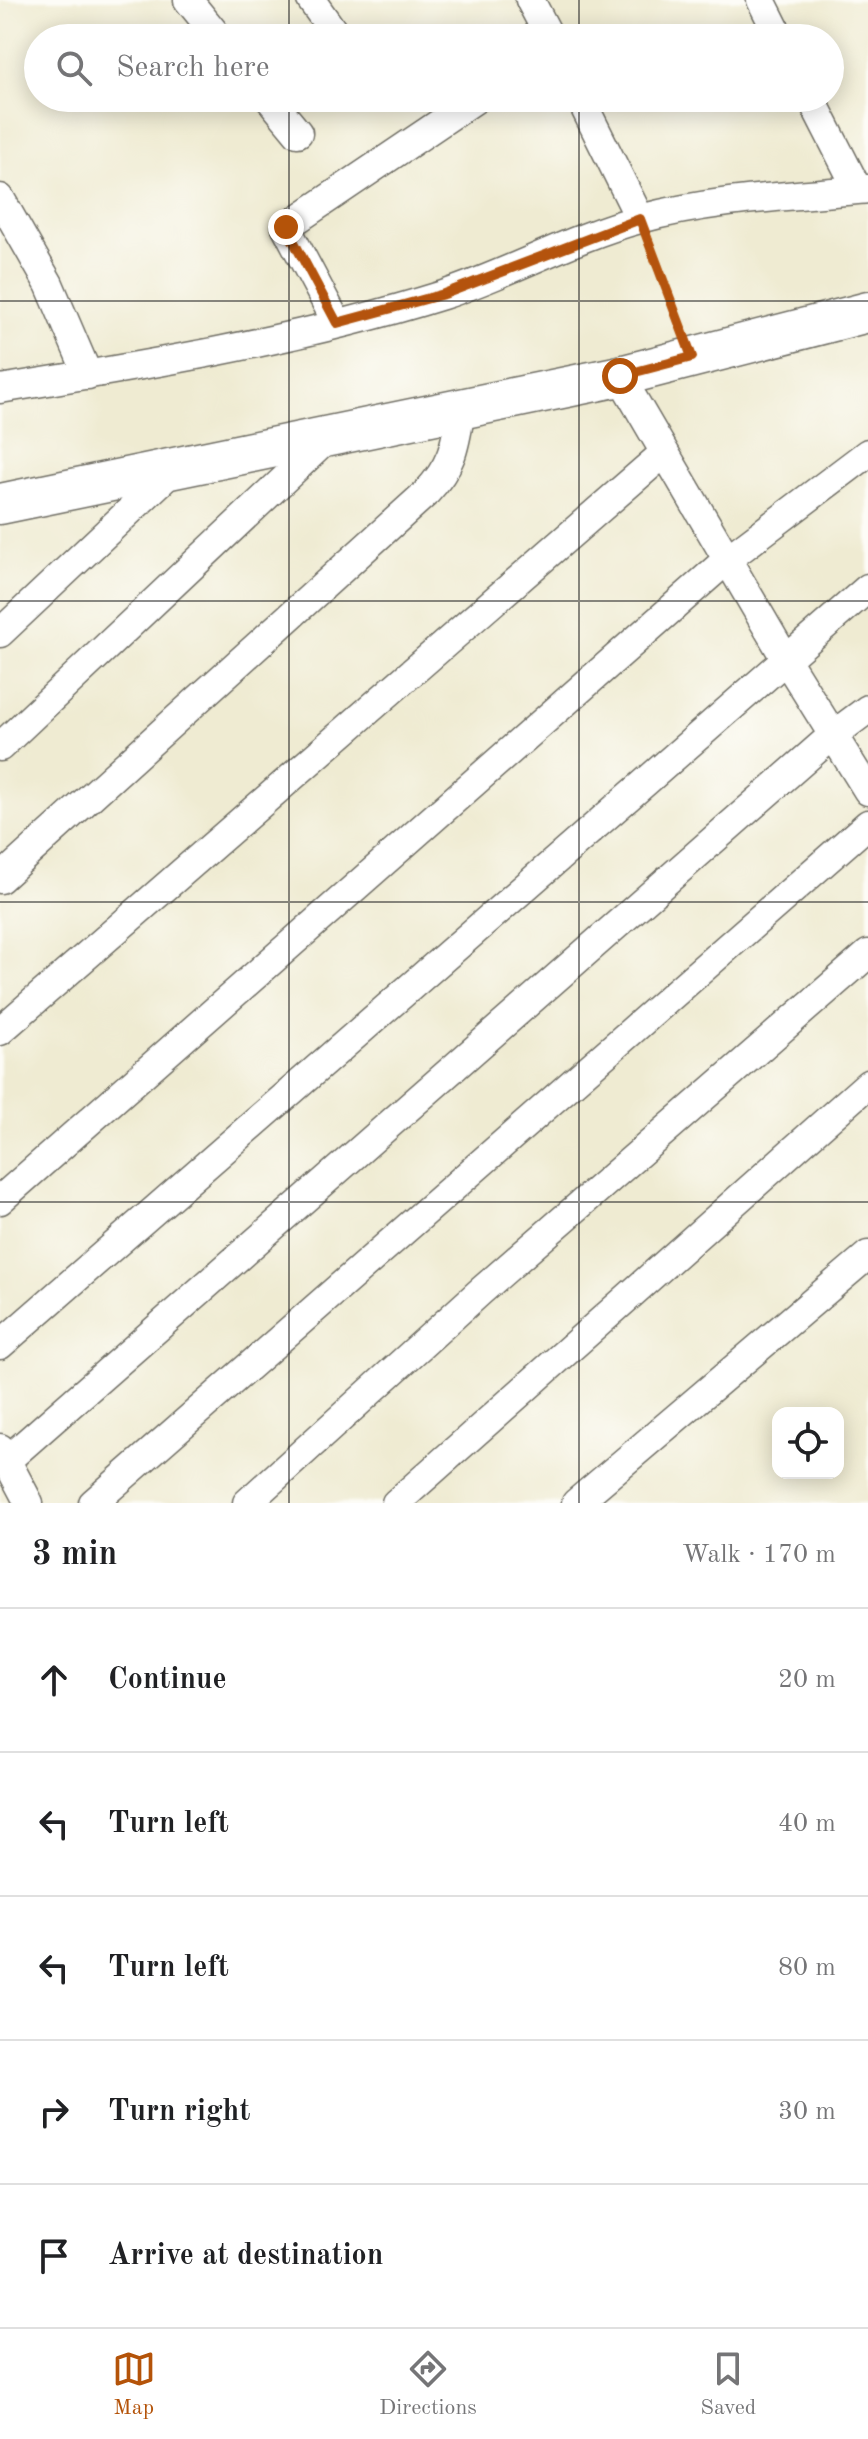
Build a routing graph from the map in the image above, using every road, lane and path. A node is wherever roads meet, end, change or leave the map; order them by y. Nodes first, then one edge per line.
1 (188, 0) edge
2 (311, 0) edge
3 (530, 0) edge
4 (761, 0) edge
5 (208, 24) edge
6 (328, 24) edge
7 (543, 24) edge
8 (773, 24) edge
9 (281, 112) edge
10 (456, 112) edge
11 (587, 112) edge
12 (819, 112) edge
13 (298, 133) dead end
14 (863, 190) edge
15 (0, 198) edge
16 (640, 219) junction
17 (868, 312) edge
18 (337, 323) junction
19 (692, 357) junction
20 (88, 375) junction
21 (620, 376) junction
22 (0, 389) edge
23 (461, 409) junction
24 (328, 437) junction
25 (868, 453) edge
26 (663, 454) junction
27 (172, 471) junction
28 (0, 504) edge
29 (729, 558) junction
30 (868, 588) edge
31 (0, 633) edge
32 (785, 658) junction
33 (868, 709) edge
34 (833, 735) junction
35 (0, 747) edge
36 (868, 791) edge
37 (868, 824) edge
38 (0, 879) edge
39 (868, 954) edge
40 (0, 1031) edge
41 (868, 1084) edge
42 (0, 1200) edge
43 (868, 1255) edge
44 (0, 1345) edge
45 (3, 1454) edge
46 (29, 1503) edge
47 (93, 1503) edge
48 (247, 1503) edge
49 (396, 1503) edge
50 (576, 1503) edge

1 - 5 street
2 - 6 street
3 - 7 street
4 - 8 street
9 - 13 street
10 - 18 street
11 - 16 street
12 - 14 street
14 - 16 street
15 - 20 street
16 - 18 street
16 - 19 path
17 - 19 street
18 - 20 street
19 - 21 street
20 - 22 street
21 - 23 street
21 - 26 street
23 - 24 street
23 - 38 street
24 - 27 street
24 - 35 street
25 - 29 street
26 - 29 street
26 - 40 street
27 - 28 street
27 - 31 street
29 - 32 street
29 - 42 street
30 - 32 street
32 - 34 street
32 - 44 street
33 - 34 street
34 - 36 street
34 - 45 street
37 - 47 street
39 - 48 street
41 - 49 street
43 - 50 street
45 - 46 street

